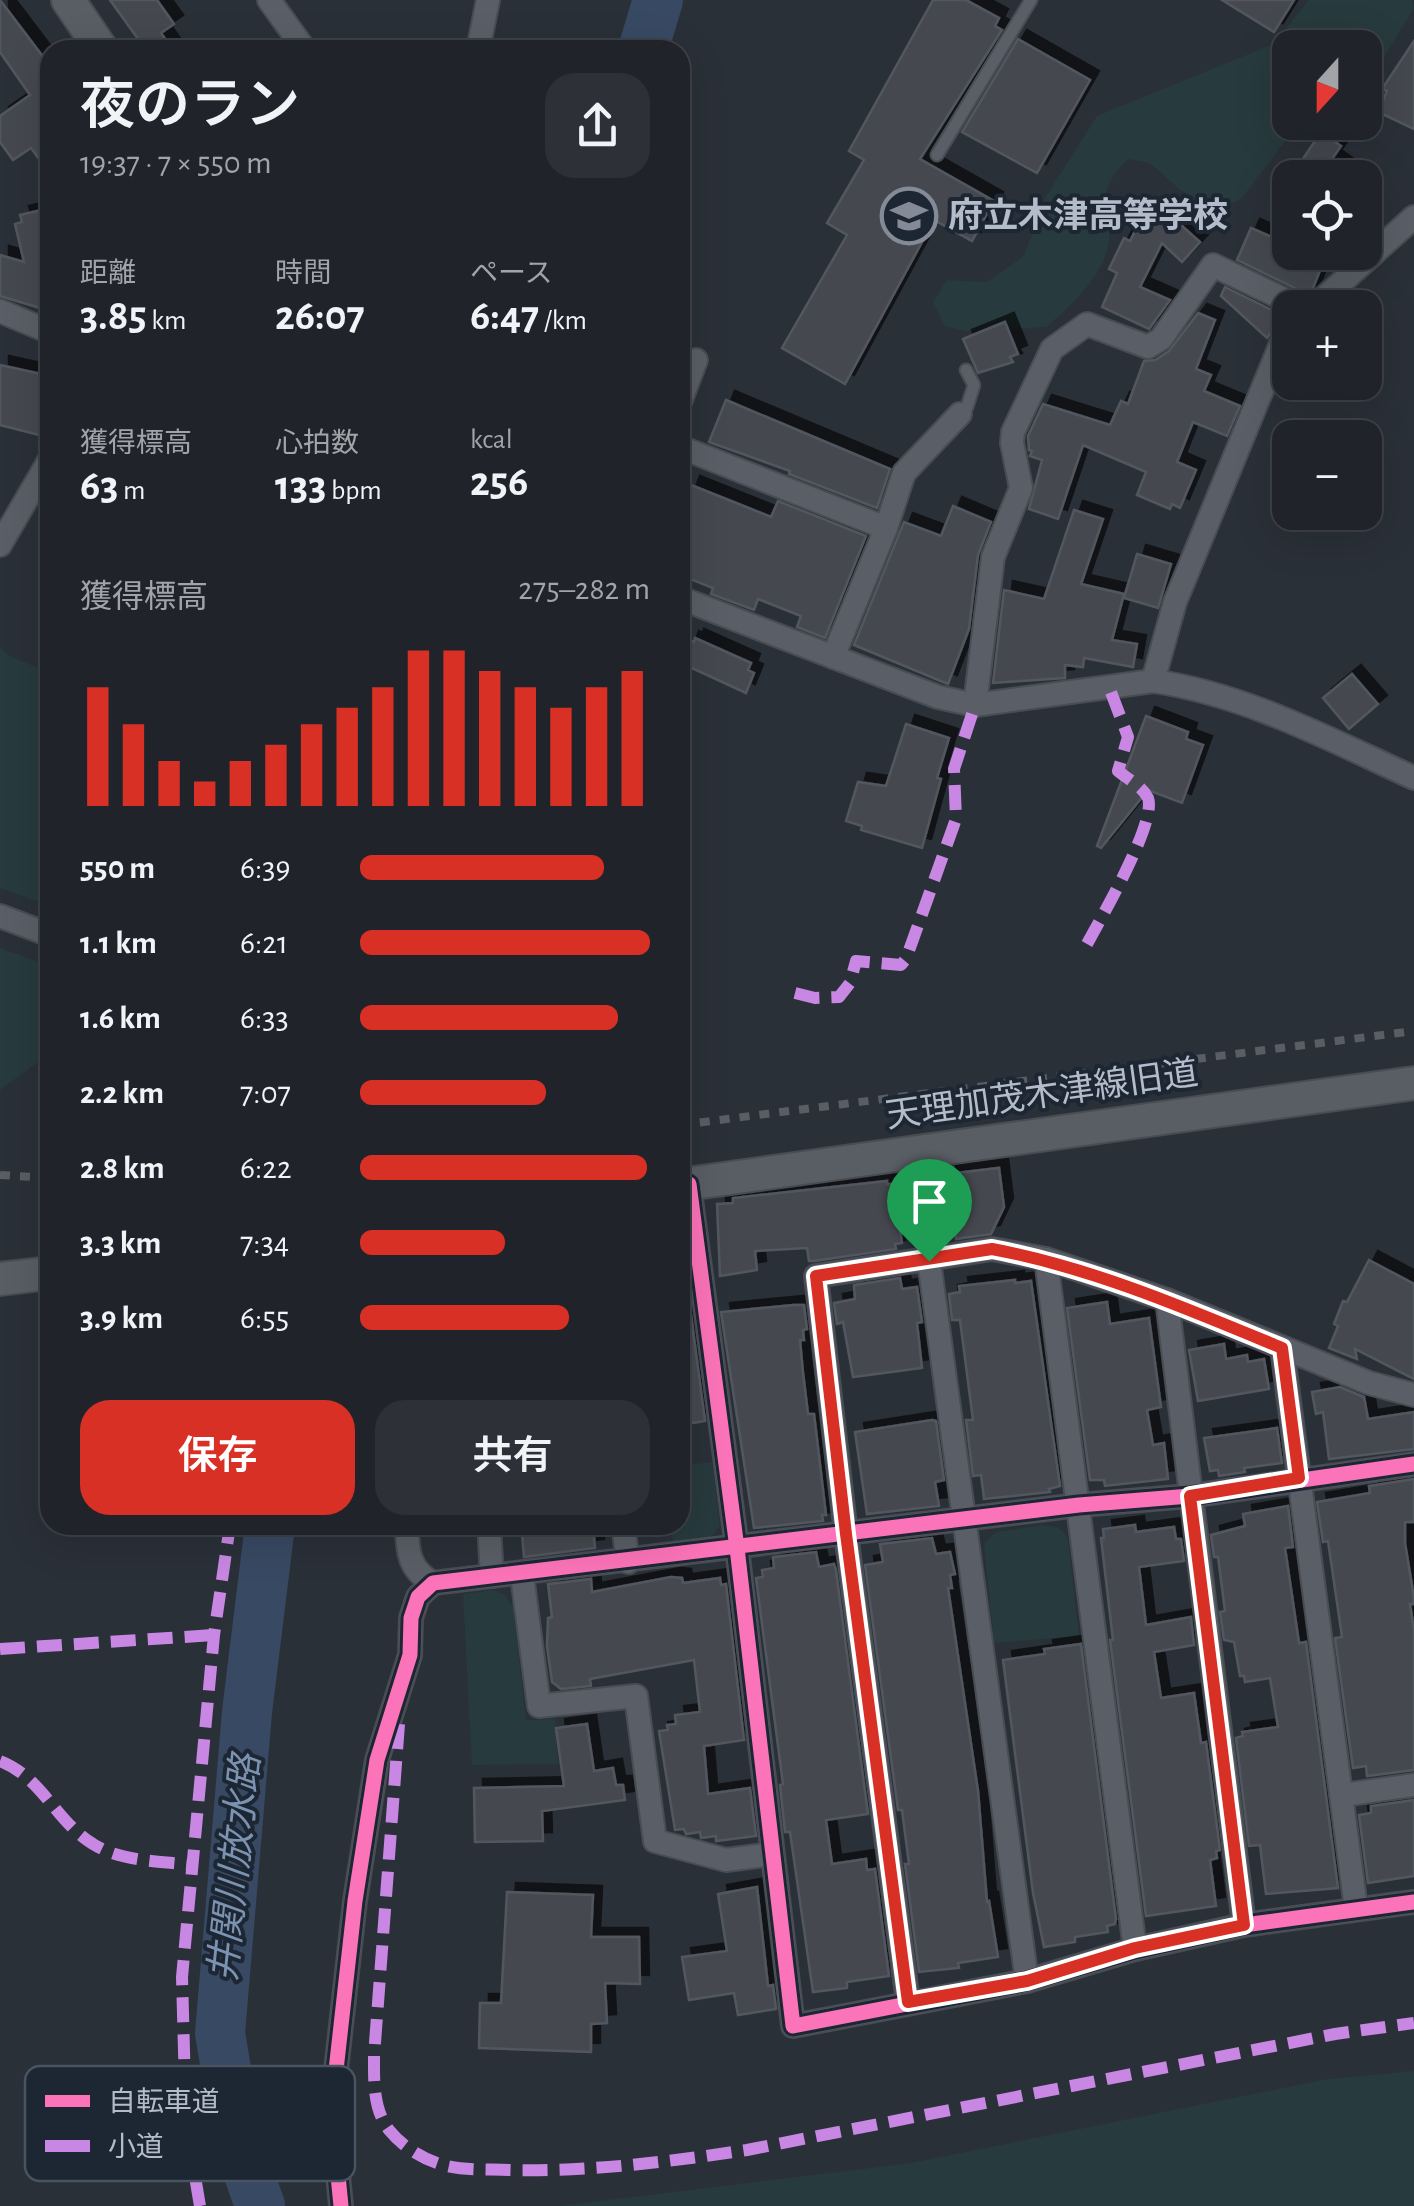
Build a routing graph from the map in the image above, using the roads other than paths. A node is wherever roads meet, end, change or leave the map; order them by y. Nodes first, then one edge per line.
1 (68, 0) edge
2 (269, 0) edge
3 (488, 0) edge
4 (1031, 0) edge
5 (95, 40) edge
6 (298, 40) edge
7 (480, 40) edge
8 (937, 154) dead end
9 (1414, 217) edge
10 (1333, 290) edge
11 (1272, 294) edge
12 (0, 311) edge
13 (40, 328) edge
14 (696, 360) dead end
15 (1272, 366) edge
16 (966, 370) dead end
17 (690, 376) edge
18 (960, 414) joint
19 (690, 451) edge
20 (40, 476) edge
21 (886, 528) junction
22 (0, 545) edge
23 (690, 602) edge
24 (834, 656) junction
25 (1153, 681) junction
26 (975, 705) junction
27 (1414, 778) edge
28 (0, 916) edge
29 (40, 931) edge
30 (1414, 1083) edge
31 (918, 1153) junction
32 (690, 1183) edge
33 (1046, 1259) junction
34 (690, 1261) edge
35 (929, 1261) junction
36 (40, 1274) edge
37 (0, 1279) edge
38 (1167, 1300) junction
39 (1282, 1348) junction
40 (1414, 1395) edge
41 (1414, 1464) edge
42 (1299, 1478) junction
43 (1190, 1496) junction
44 (1079, 1506) junction
45 (966, 1520) junction
46 (846, 1534) junction
47 (408, 1535) edge
48 (490, 1535) edge
49 (624, 1535) edge
50 (738, 1548) junction
51 (628, 1562) junction
52 (522, 1574) junction
53 (492, 1576) junction
54 (434, 1583) junction
55 (1414, 1785) edge
56 (1343, 1796) junction
57 (772, 1854) junction
58 (1414, 1902) edge
59 (1356, 1908) junction
60 (1244, 1925) junction
61 (1135, 1948) junction
62 (1027, 1981) junction
63 (908, 2002) junction
64 (336, 2066) edge
65 (339, 2181) edge
66 (341, 2206) edge

1 - 5 street
2 - 6 street
3 - 7 street
4 - 8 lane
9 - 10 street
11 - 26 street
12 - 13 street
14 - 17 street
15 - 25 street
16 - 18 lane
18 - 21 street
19 - 21 street
20 - 22 street
21 - 24 street
23 - 24 street
24 - 26 street
25 - 26 street
25 - 27 street
28 - 29 street
30 - 31 street, 天理加茂木津線旧道
31 - 32 street, 天理加茂木津線旧道
31 - 35 street
33 - 35 street
33 - 38 street
33 - 44 street
34 - 50 street
35 - 45 street
35 - 46 street
36 - 37 street
38 - 39 street
38 - 43 street
39 - 40 street
39 - 42 street
41 - 42 street
42 - 43 street
42 - 56 street
43 - 44 street
43 - 60 street
44 - 45 street
44 - 61 street
45 - 46 street
45 - 62 street
46 - 50 street
46 - 63 street
47 - 54 street
48 - 53 street
49 - 51 street
50 - 51 street
50 - 57 street
51 - 52 street
52 - 53 street
52 - 57 street
53 - 54 street
54 - 64 street
55 - 56 street
56 - 59 street
57 - 63 street
58 - 59 street
59 - 60 street
60 - 61 street
61 - 62 street
62 - 63 street
65 - 66 street

